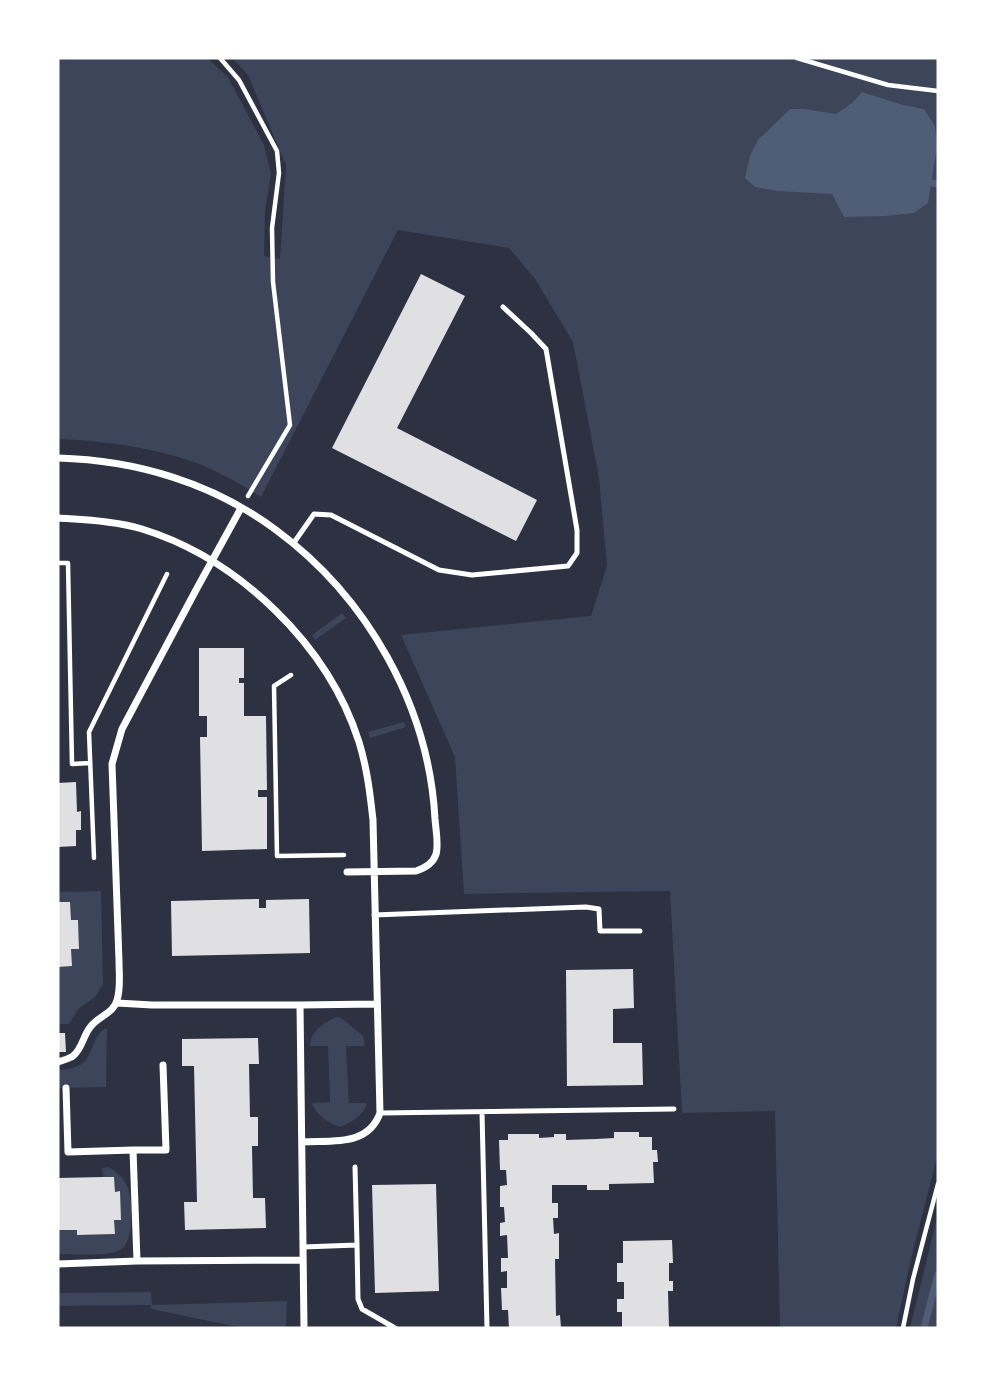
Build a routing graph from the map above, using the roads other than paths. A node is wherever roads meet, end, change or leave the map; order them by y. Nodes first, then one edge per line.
1 (503, 307) dead end
2 (58, 458) edge
3 (241, 508) junction
4 (58, 518) edge
5 (293, 544) junction
6 (211, 561) junction
7 (373, 871) junction
8 (346, 872) dead end
9 (374, 915) junction
10 (640, 930) dead end
11 (117, 1003) junction
12 (376, 1004) junction
13 (300, 1005) junction
14 (58, 1062) edge
15 (163, 1065) dead end
16 (66, 1087) dead end
17 (674, 1109) dead end
18 (482, 1112) junction
19 (380, 1113) junction
20 (302, 1142) junction
21 (134, 1150) junction
22 (355, 1167) dead end
23 (357, 1245) junction
24 (303, 1247) junction
25 (303, 1259) junction
26 (137, 1261) junction
27 (58, 1264) edge
28 (304, 1328) edge
29 (395, 1328) edge
30 (487, 1328) edge

1 - 5 lane
2 - 3 street
3 - 5 street
3 - 6 street
4 - 6 street
5 - 7 street
6 - 7 street
6 - 11 street
7 - 8 street
7 - 9 street
9 - 10 lane
9 - 12 street
11 - 13 street
11 - 14 street
12 - 13 street
12 - 19 street
13 - 20 street
15 - 21 street
16 - 21 street
17 - 18 lane
18 - 19 lane
18 - 30 lane
19 - 20 street
20 - 24 street
21 - 26 street
22 - 23 lane
23 - 24 lane
23 - 29 lane
24 - 25 street
25 - 26 street
25 - 28 street
26 - 27 street

